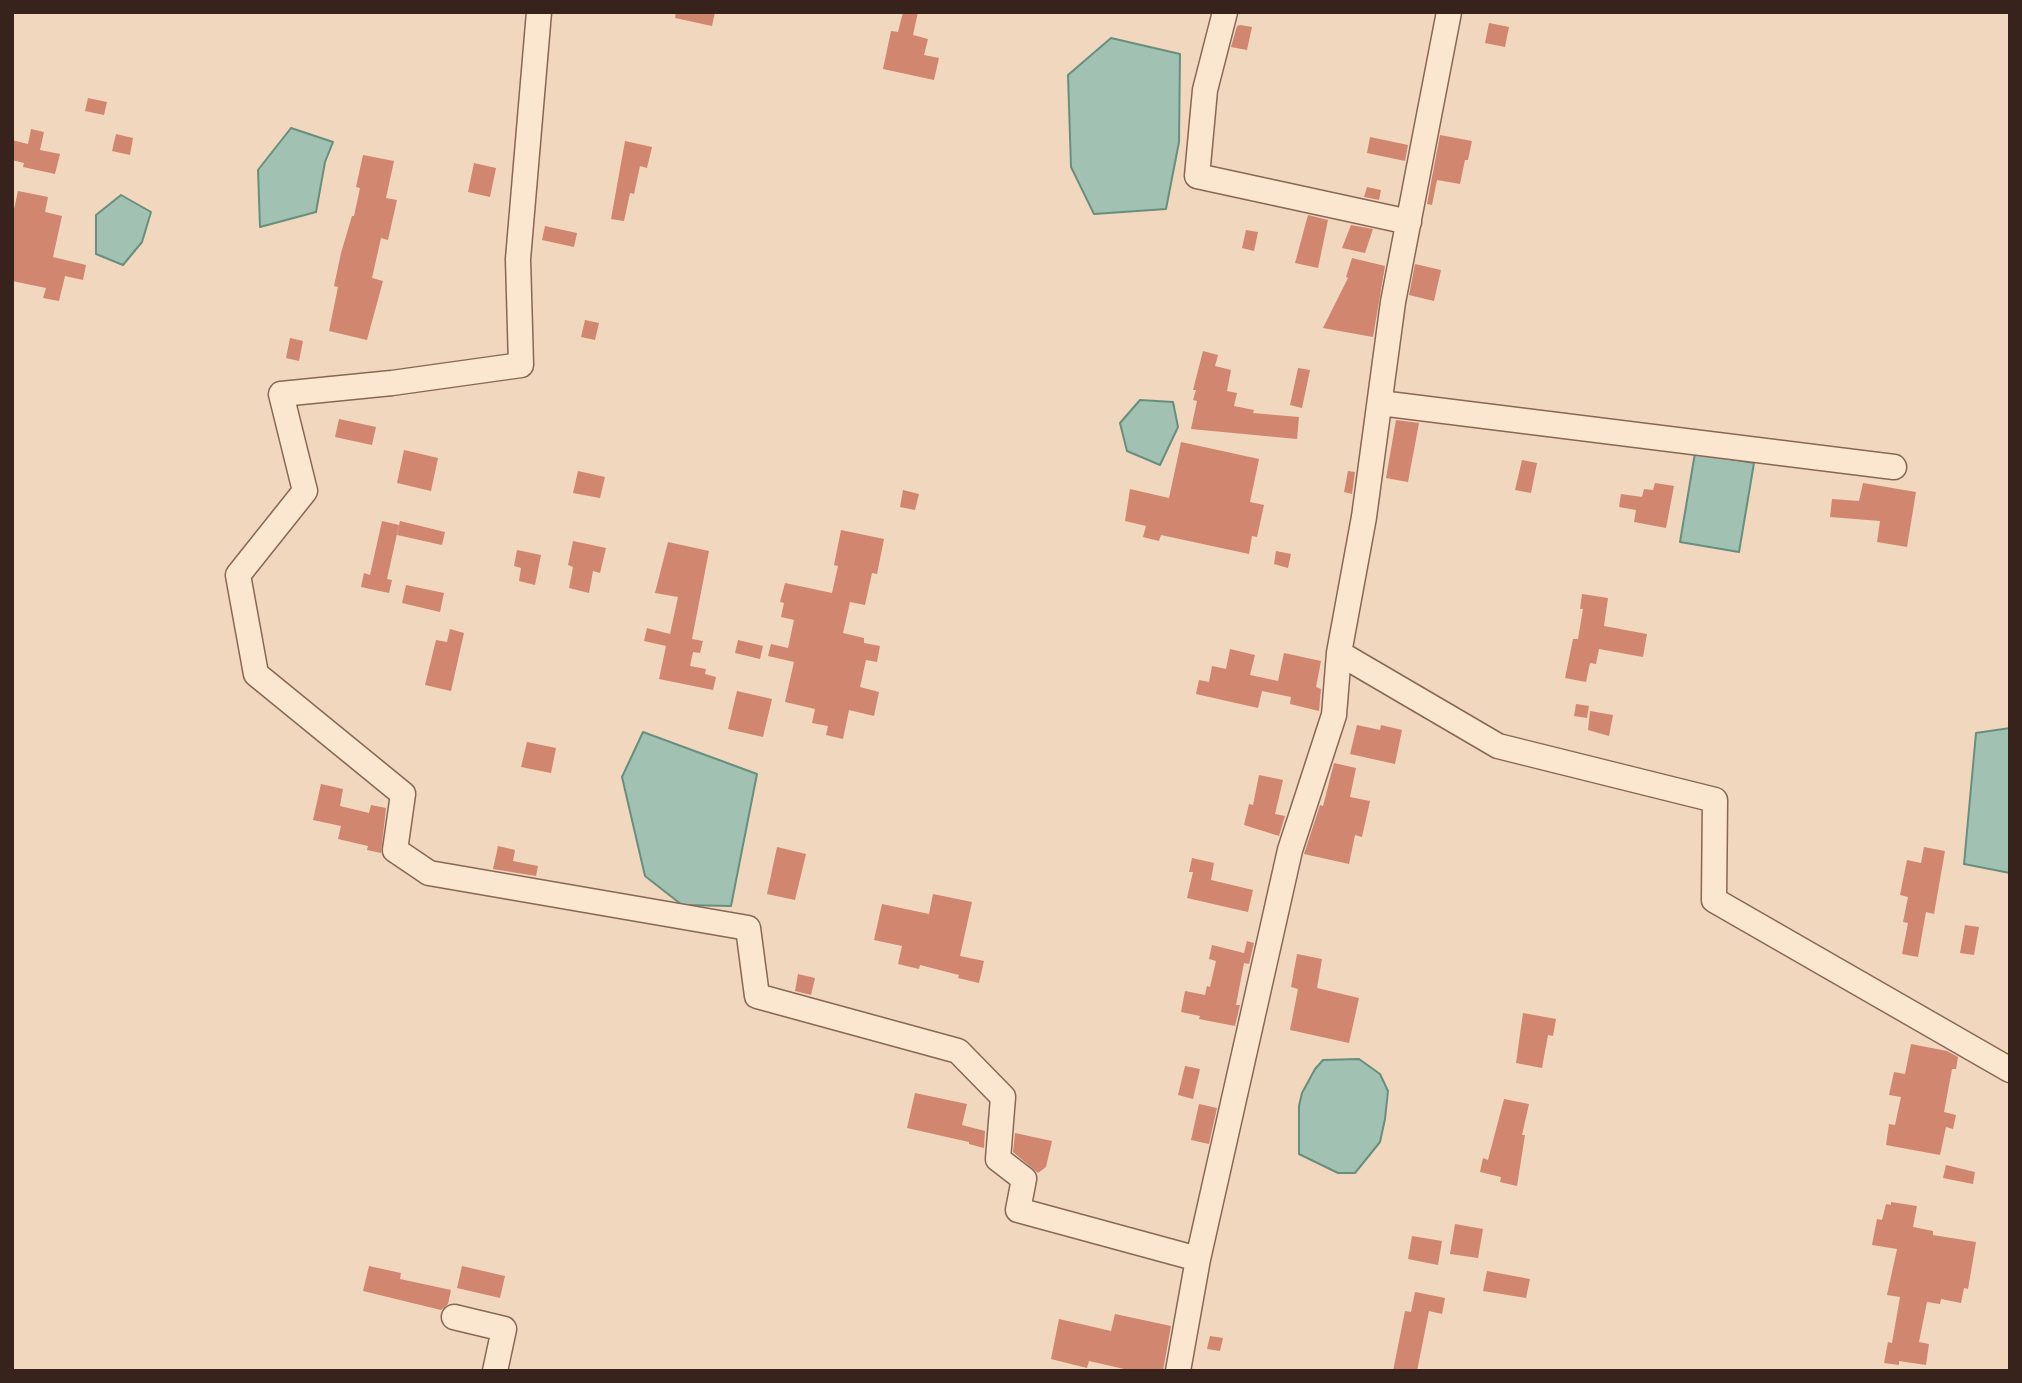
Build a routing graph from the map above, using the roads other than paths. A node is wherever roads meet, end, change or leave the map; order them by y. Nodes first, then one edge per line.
1 (540, 12) edge
2 (1224, 12) edge
3 (1449, 12) edge
4 (1409, 222) junction
5 (1380, 403) junction
6 (1894, 467) dead end
7 (1339, 653) junction
8 (2010, 1070) edge
9 (1198, 1259) junction
10 (454, 1317) dead end
11 (495, 1371) edge
12 (1178, 1371) edge

1 - 9 street
2 - 4 street
3 - 4 street
4 - 5 street
5 - 6 street
5 - 7 street
7 - 8 street
7 - 9 street
9 - 12 street
10 - 11 street

